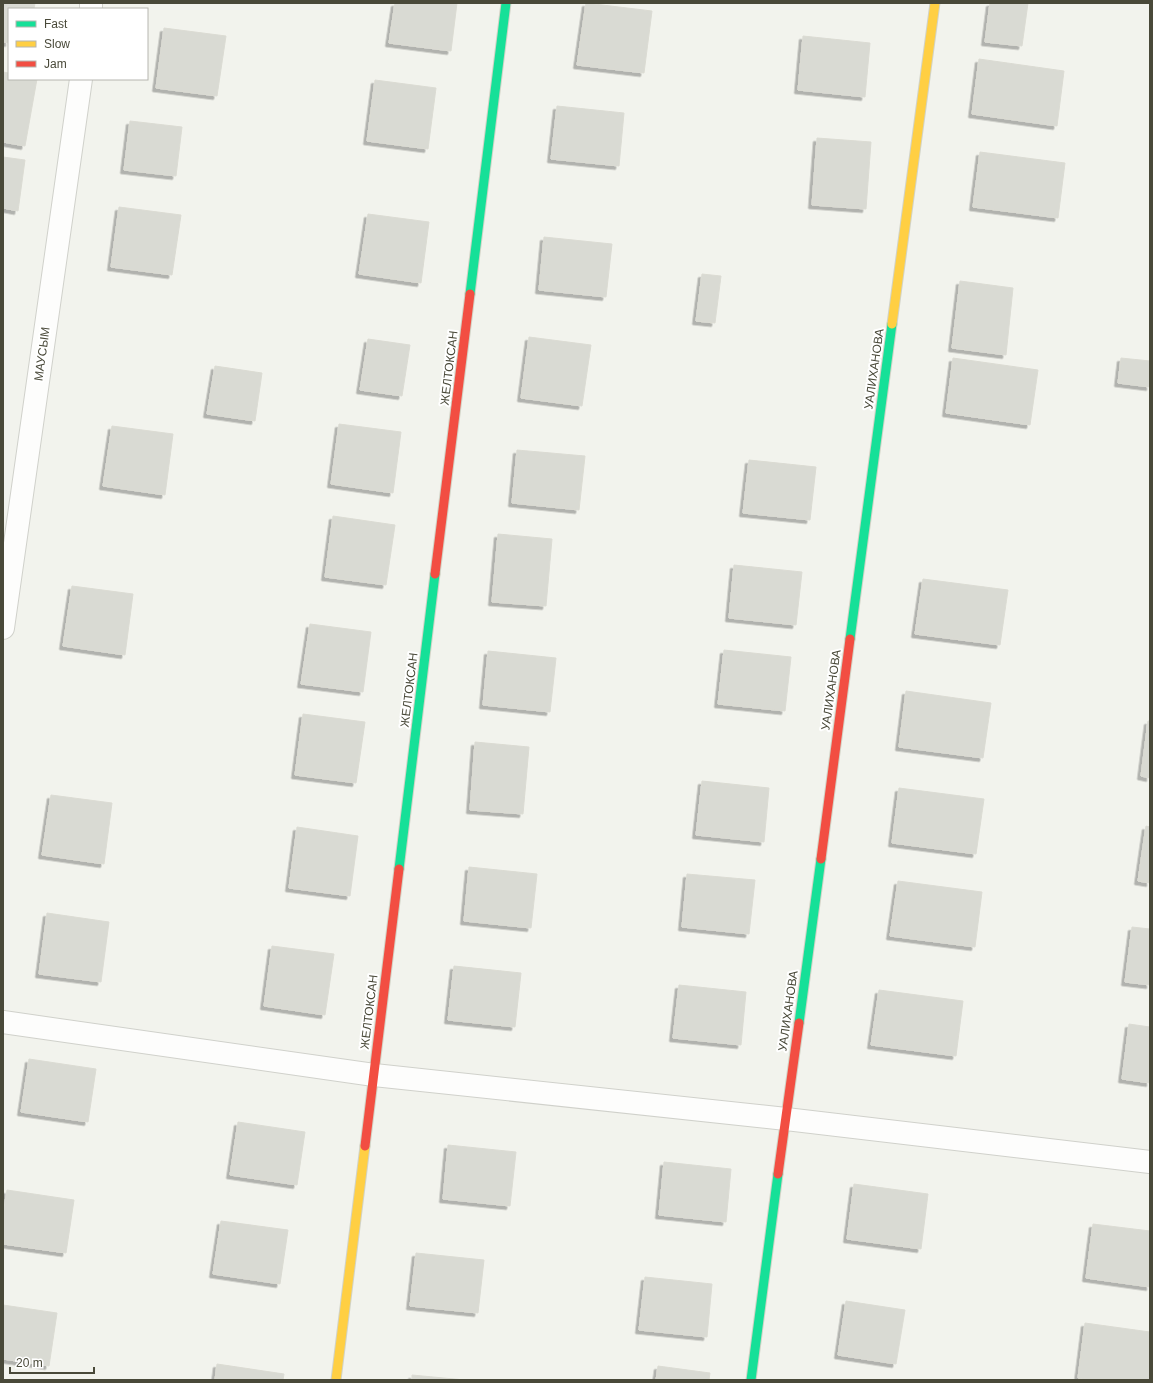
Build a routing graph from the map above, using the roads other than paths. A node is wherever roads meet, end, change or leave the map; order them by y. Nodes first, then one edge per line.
1 (506, 3) edge
2 (935, 3) edge
3 (81, 80) edge
4 (3, 628) edge
5 (3, 1022) edge
6 (374, 1075) junction
7 (786, 1119) junction
8 (1150, 1162) edge
9 (336, 1380) edge
10 (751, 1380) edge

1 - 6 street, ЖЕЛТОКСАН
2 - 7 street, УАЛИХАНОВА
3 - 4 street, МАУСЫМ
5 - 6 street
6 - 7 street
6 - 9 street, ЖЕЛТОКСАН
7 - 8 street
7 - 10 street, УАЛИХАНОВА

